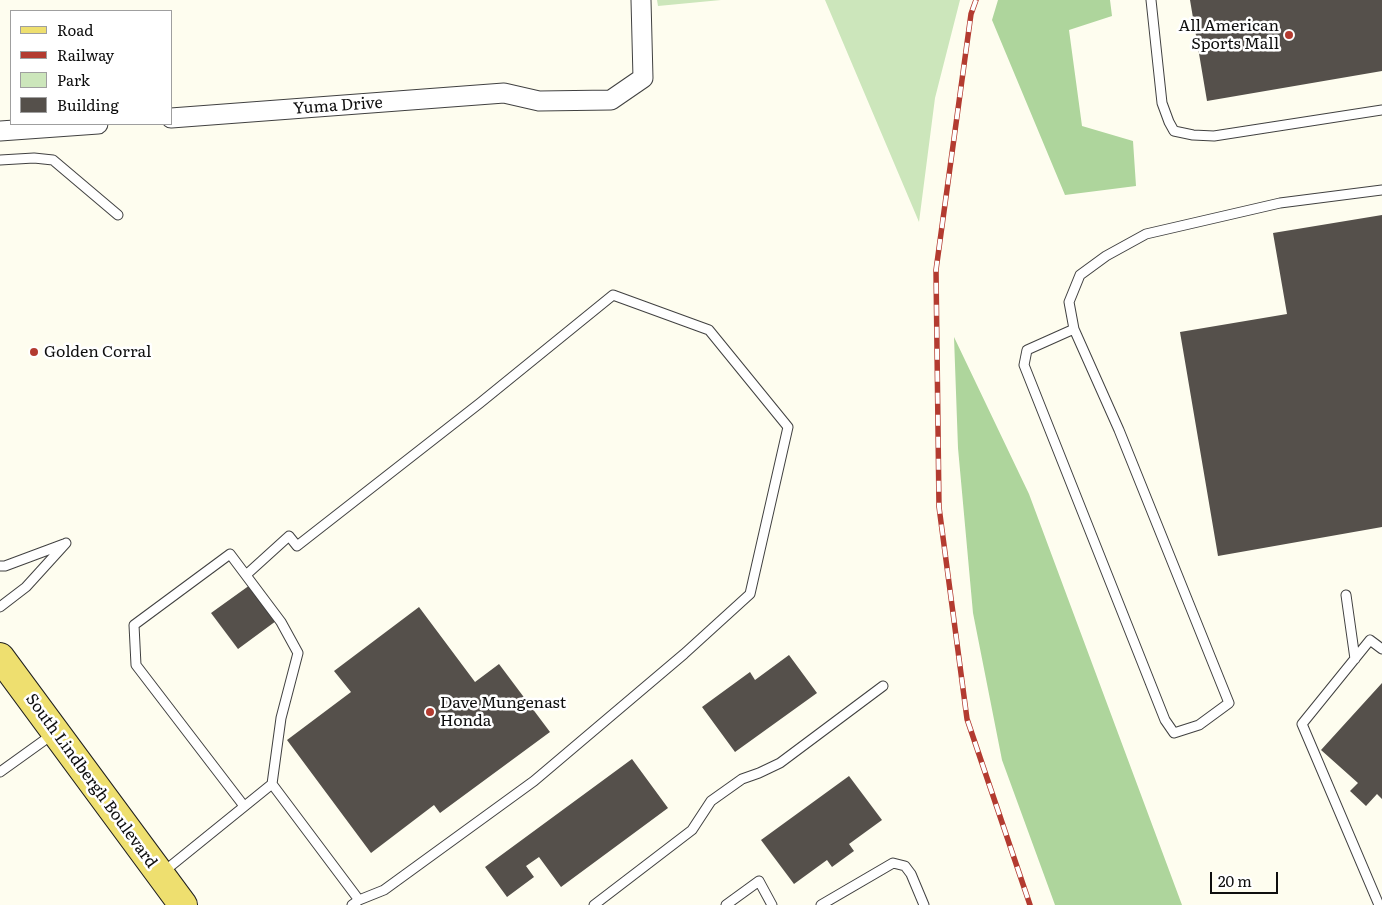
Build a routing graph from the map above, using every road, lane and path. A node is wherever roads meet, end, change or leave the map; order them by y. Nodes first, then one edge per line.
1 (641, 0) edge
2 (1151, 0) edge
3 (1382, 110) edge
4 (172, 118) edge
5 (84, 125) edge
6 (0, 131) edge
7 (0, 160) edge
8 (1382, 190) edge
9 (118, 215) dead end
10 (1074, 329) junction
11 (0, 566) edge
12 (246, 576) junction
13 (1346, 595) dead end
14 (0, 607) edge
15 (1382, 649) edge
16 (0, 658) edge
17 (1355, 659) junction
18 (883, 686) dead end
19 (55, 732) junction
20 (0, 772) edge
21 (272, 784) junction
22 (244, 806) junction
23 (160, 875) junction
24 (355, 903) edge
25 (183, 905) edge
26 (594, 905) edge
27 (726, 905) edge
28 (772, 905) edge
29 (821, 905) edge
30 (924, 905) edge
31 (1379, 905) edge

1 - 4 street, Yuma Drive
2 - 3 lane
5 - 6 street
7 - 9 lane
8 - 10 lane
10 - 10 lane
11 - 14 lane
12 - 21 lane
12 - 22 lane
12 - 24 lane
13 - 17 lane
15 - 17 lane
16 - 19 main road, South Lindbergh Boulevard
17 - 31 lane
18 - 26 lane
19 - 20 lane
19 - 23 main road, South Lindbergh Boulevard
21 - 22 lane
21 - 24 lane
22 - 23 lane
23 - 25 main road, South Lindbergh Boulevard
27 - 28 lane
29 - 30 lane

